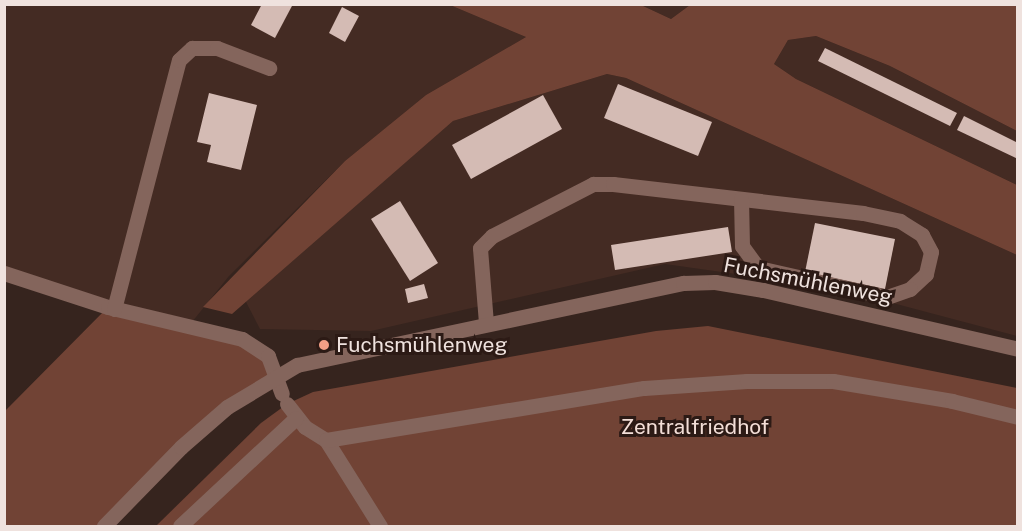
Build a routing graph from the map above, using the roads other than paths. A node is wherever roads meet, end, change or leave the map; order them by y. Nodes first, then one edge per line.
1 (269, 68) dead end
2 (741, 199) junction
3 (4, 273) edge
4 (114, 309) junction
5 (486, 323) junction
6 (1017, 349) edge
7 (275, 377) junction
8 (1017, 417) edge
9 (296, 418) junction
10 (326, 440) junction
11 (104, 526) edge
12 (180, 526) edge
13 (380, 526) edge

1 - 4 street
2 - 2 street
2 - 5 street
3 - 4 street
4 - 7 street
5 - 6 street, Fuchsmühlenweg
5 - 7 street, Fuchsmühlenweg
7 - 9 street
7 - 11 street, Fuchsmühlenweg
8 - 10 street
9 - 10 street
9 - 12 street
10 - 13 street

